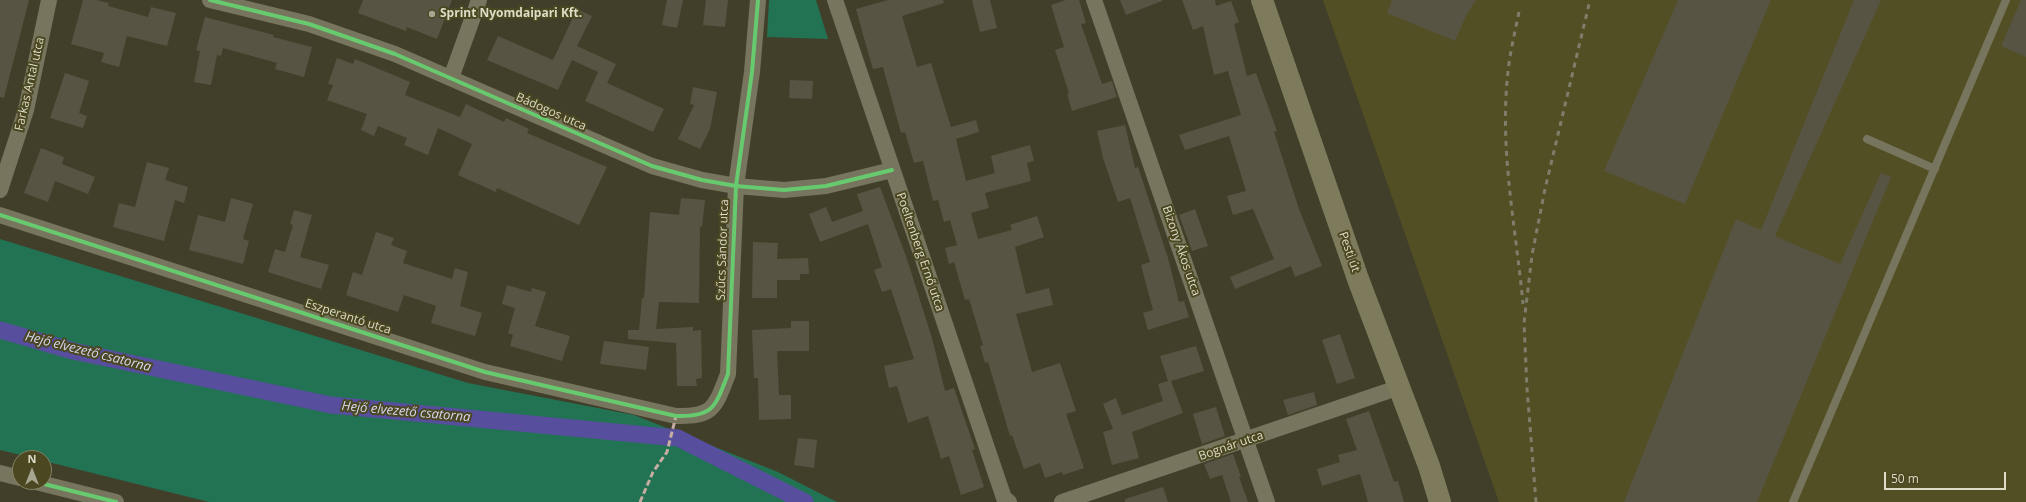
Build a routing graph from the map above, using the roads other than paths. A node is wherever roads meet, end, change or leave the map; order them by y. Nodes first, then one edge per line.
1 (49, 0) edge
2 (210, 0) edge
3 (479, 0) edge
4 (758, 0) edge
5 (835, 0) edge
6 (1094, 0) edge
7 (1262, 0) edge
8 (2006, 0) edge
9 (451, 78) junction
10 (1867, 139) dead end
11 (1935, 169) junction
12 (892, 170) junction
13 (736, 186) junction
14 (0, 190) edge
15 (0, 215) edge
16 (1400, 387) junction
17 (696, 416) joint
18 (1246, 441) junction
19 (0, 473) edge
20 (12, 476) edge
21 (52, 486) edge
22 (116, 502) edge
23 (1009, 502) edge
24 (1062, 502) edge
25 (1267, 502) edge
26 (1440, 502) edge
27 (1793, 502) edge

1 - 14 street, Farkas Antal utca
2 - 9 street, Bádogos utca
3 - 9 street
4 - 13 street, Szűcs Sándor utca
5 - 12 street, Poeltenberg Ernő utca
6 - 18 street, Bizony Ákos utca
7 - 16 main road, Pesti út
8 - 11 lane
9 - 13 street, Bádogos utca
10 - 11 lane
11 - 27 lane
12 - 13 street, Bádogos utca
12 - 23 street, Poeltenberg Ernő utca
13 - 17 street, Szűcs Sándor utca
15 - 17 street, Eszperantó utca
16 - 18 street, Bognár utca
16 - 26 main road, Pesti út
18 - 24 street, Bognár utca
18 - 25 street, Bizony Ákos utca
19 - 20 street
21 - 22 street

